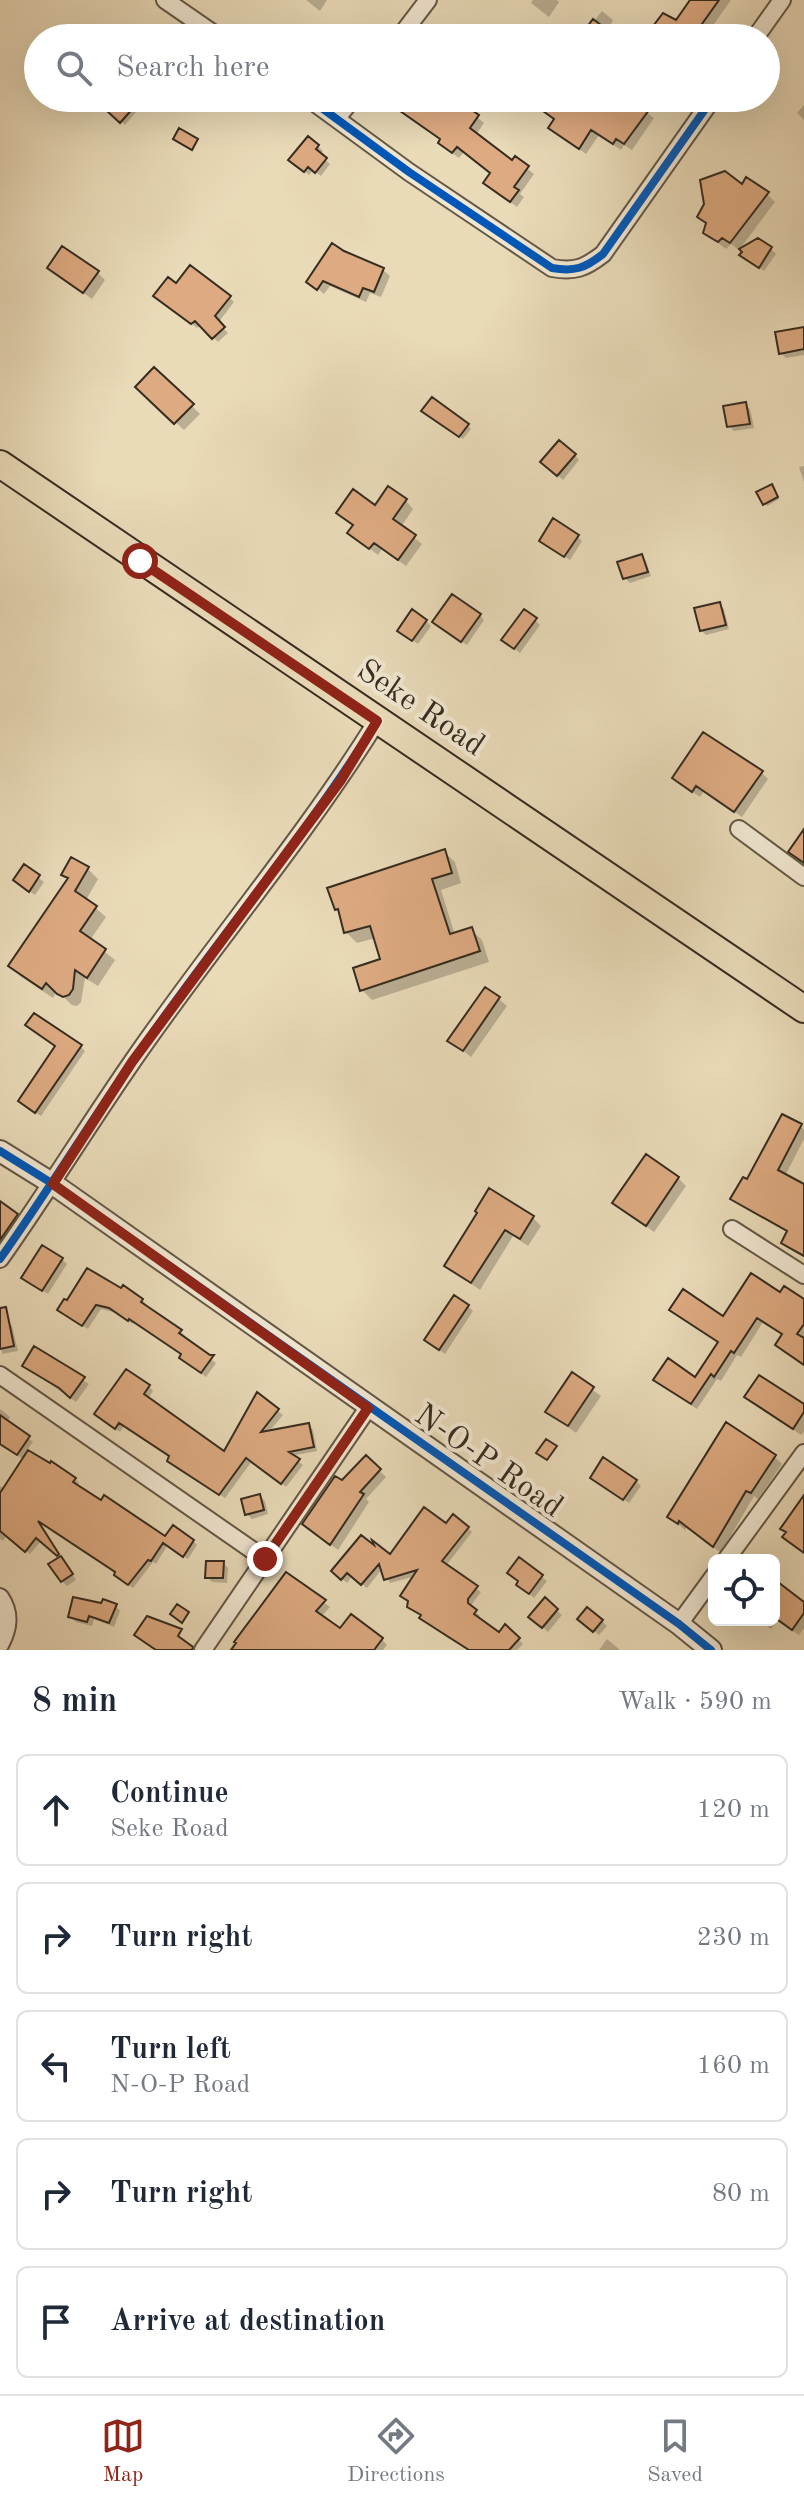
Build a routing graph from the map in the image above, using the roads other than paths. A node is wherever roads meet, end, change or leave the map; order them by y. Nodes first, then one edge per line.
1 (165, 0) edge
2 (428, 0) edge
3 (782, 0) edge
4 (200, 24) edge
5 (410, 24) edge
6 (765, 24) edge
7 (328, 112) edge
8 (342, 112) edge
9 (703, 112) edge
10 (337, 118) junction
11 (0, 464) edge
12 (377, 721) junction
13 (739, 829) dead end
14 (804, 877) edge
15 (804, 1009) edge
16 (0, 1151) edge
17 (53, 1184) junction
18 (732, 1229) dead end
19 (0, 1259) edge
20 (804, 1275) edge
21 (0, 1375) edge
22 (368, 1408) junction
23 (804, 1453) edge
24 (730, 1554) edge
25 (265, 1559) junction
26 (708, 1584) edge
27 (0, 1597) edge
28 (679, 1624) junction
29 (0, 1645) edge
30 (203, 1650) edge
31 (711, 1650) edge

1 - 4 street
2 - 5 street
3 - 6 street
7 - 10 street
8 - 10 street
9 - 10 street
11 - 12 main road, Seke Road
12 - 15 main road, Seke Road
12 - 17 street
13 - 14 street
16 - 17 street, N-O-P Road
17 - 19 street
17 - 22 street, N-O-P Road
18 - 20 street
21 - 25 street
22 - 25 street
22 - 28 street, N-O-P Road
23 - 24 street
25 - 30 street
26 - 28 street
27 - 29 street
28 - 31 street, N-O-P Road

